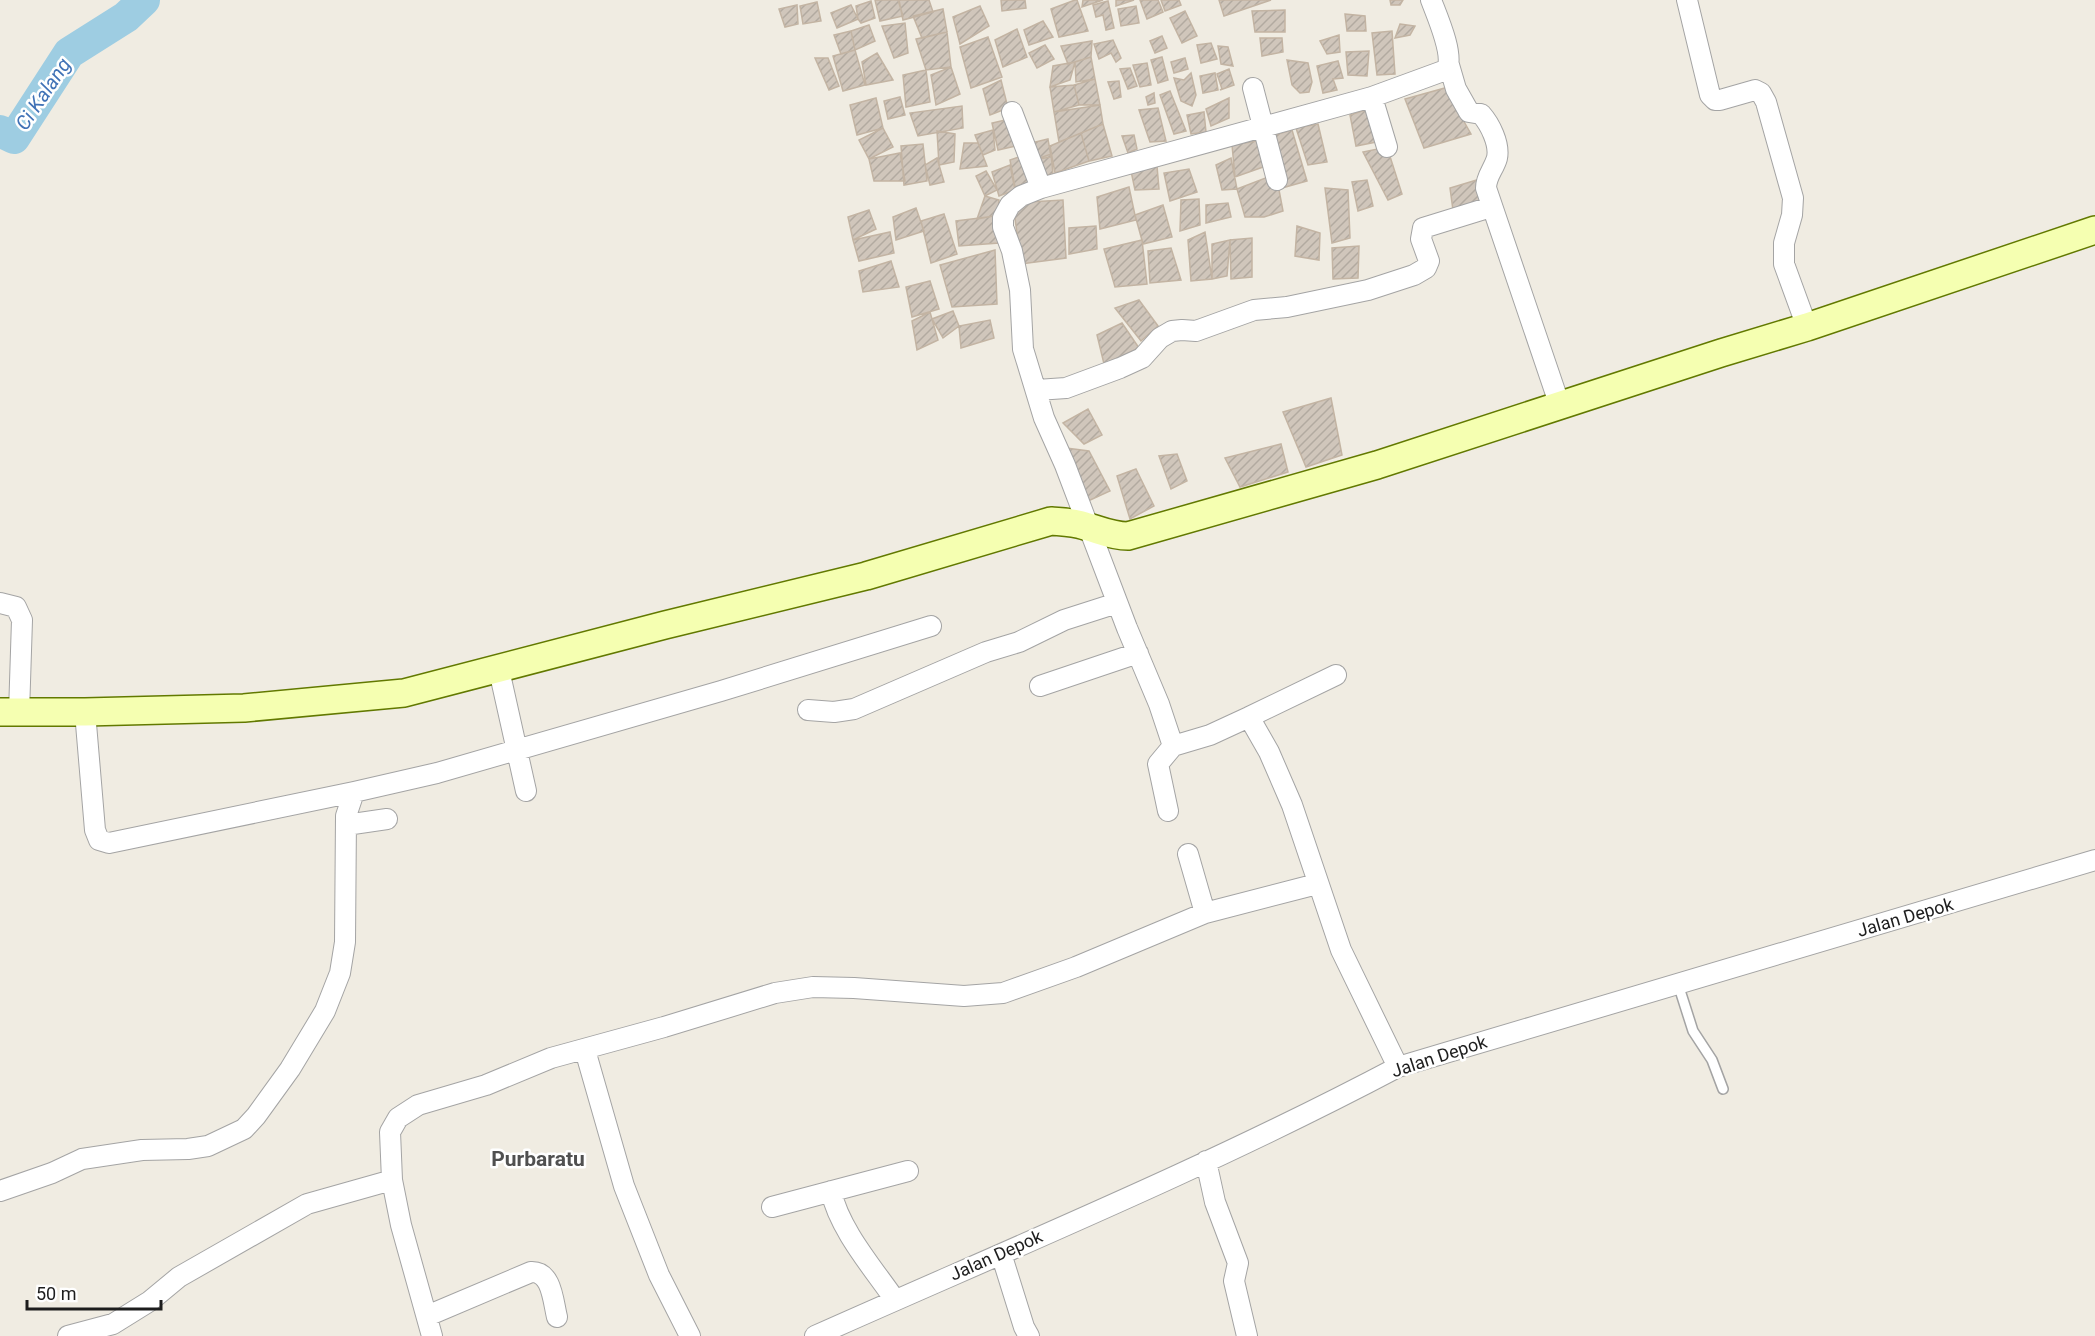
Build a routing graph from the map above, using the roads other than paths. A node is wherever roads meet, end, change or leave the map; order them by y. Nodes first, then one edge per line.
1 (1431, 0) edge
2 (1687, 0) edge
3 (1449, 65) junction
4 (1254, 88) dead end
5 (1372, 98) junction
6 (1012, 112) dead end
7 (1264, 128) junction
8 (1386, 147) dead end
9 (1277, 180) dead end
10 (1041, 188) junction
11 (1491, 207) junction
12 (2095, 230) edge
13 (1807, 327) junction
14 (1037, 390) junction
15 (1560, 406) junction
16 (1088, 526) junction
17 (0, 603) edge
18 (1117, 603) junction
19 (931, 626) dead end
20 (1138, 652) junction
21 (499, 670) junction
22 (1336, 675) dead end
23 (1040, 686) dead end
24 (808, 710) dead end
25 (86, 712) junction
26 (9, 713) edge
27 (1249, 717) junction
28 (1173, 746) junction
29 (518, 755) junction
30 (526, 791) dead end
31 (354, 792) junction
32 (1168, 811) dead end
33 (387, 819) dead end
34 (352, 825) junction
35 (1188, 854) dead end
36 (2095, 860) edge
37 (1317, 884) junction
38 (1205, 913) junction
39 (1678, 984) junction
40 (585, 1050) junction
41 (1398, 1067) junction
42 (1723, 1089) dead end
43 (1206, 1161) junction
44 (908, 1171) dead end
45 (392, 1180) junction
46 (0, 1191) edge
47 (831, 1191) junction
48 (772, 1207) dead end
49 (999, 1255) junction
50 (896, 1300) junction
51 (427, 1316) junction
52 (557, 1317) dead end
53 (69, 1336) edge
54 (432, 1336) edge
55 (690, 1336) edge
56 (815, 1336) edge
57 (1029, 1336) edge
58 (1247, 1336) edge

1 - 3 street
2 - 13 street
3 - 5 street
3 - 11 street
4 - 7 street
5 - 7 street
5 - 8 street
6 - 10 street
7 - 9 street
7 - 10 street
10 - 14 street
11 - 14 street
11 - 15 street
12 - 13 street
13 - 15 street
14 - 16 street
15 - 16 street
16 - 18 street
16 - 21 street
17 - 26 street
18 - 20 street
18 - 24 street
19 - 29 street
20 - 23 street
20 - 28 street
21 - 25 street
21 - 29 street
22 - 27 street
25 - 26 street
25 - 31 street
27 - 28 street
27 - 37 street
28 - 32 street
29 - 30 street
29 - 31 street
31 - 34 street
33 - 34 street
34 - 46 street
35 - 38 street
36 - 39 street, Jalan Depok
37 - 38 street
37 - 41 street
38 - 40 street
39 - 41 street, Jalan Depok
39 - 42 lane
40 - 45 street
40 - 55 street
41 - 43 street, Jalan Depok
43 - 49 street, Jalan Depok
43 - 58 street
44 - 47 street
45 - 51 street
45 - 53 street
47 - 48 street
47 - 50 street
49 - 50 street, Jalan Depok
49 - 57 street
50 - 56 street, Jalan Depok
51 - 52 street
51 - 54 street

